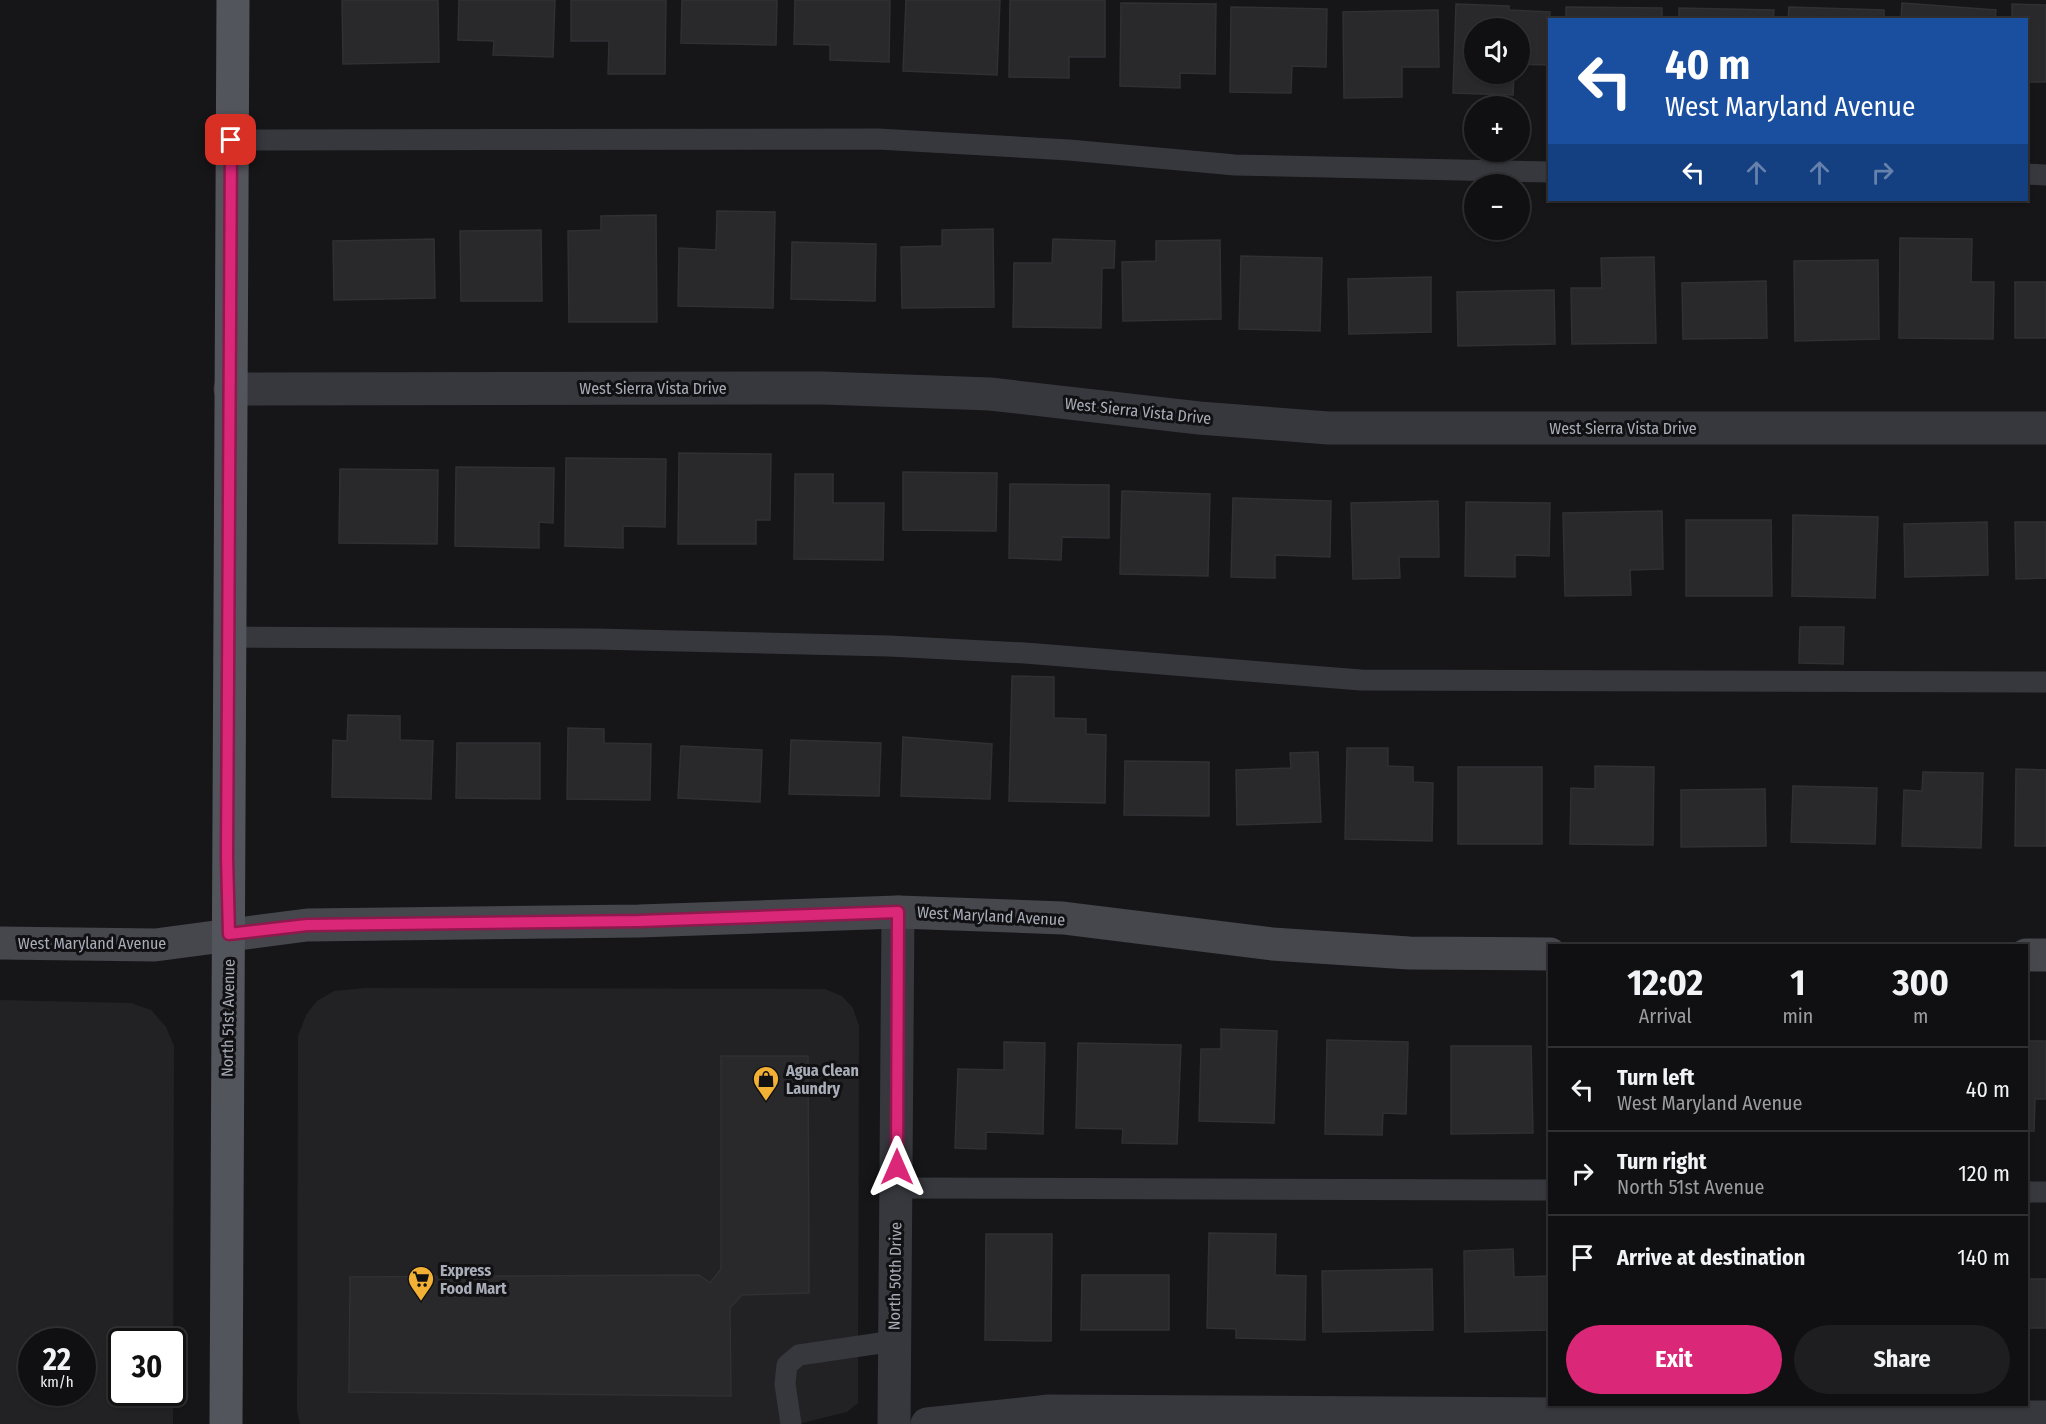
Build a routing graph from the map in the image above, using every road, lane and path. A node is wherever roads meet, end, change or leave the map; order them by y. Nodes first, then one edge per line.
1 (233, 0) edge
2 (231, 140) junction
3 (1548, 172) edge
4 (2028, 174) edge
5 (2046, 174) edge
6 (230, 389) junction
7 (2046, 428) edge
8 (229, 637) junction
9 (2046, 682) edge
10 (898, 912) junction
11 (229, 934) junction
12 (0, 943) edge
13 (1548, 954) edge
14 (2028, 955) edge
15 (2046, 955) edge
16 (897, 1188) junction
17 (1548, 1190) edge
18 (2028, 1192) edge
19 (2046, 1192) edge
20 (894, 1341) junction
21 (2046, 1417) edge
22 (226, 1424) edge
23 (791, 1424) edge
24 (894, 1424) edge
25 (927, 1424) edge

1 - 2 main road, North 51st Avenue
2 - 3 lane
2 - 6 main road, North 51st Avenue
4 - 5 lane
6 - 7 street, West Sierra Vista Drive
6 - 8 main road, North 51st Avenue
8 - 9 lane
8 - 11 main road, North 51st Avenue
10 - 11 street, West Maryland Avenue
10 - 13 street, West Maryland Avenue
10 - 16 street, North 50th Drive
11 - 12 street, West Maryland Avenue
11 - 22 main road, North 51st Avenue
14 - 15 street
16 - 17 lane
16 - 20 street, North 50th Drive
18 - 19 lane
20 - 23 lane
20 - 24 street, North 50th Drive
21 - 25 street

